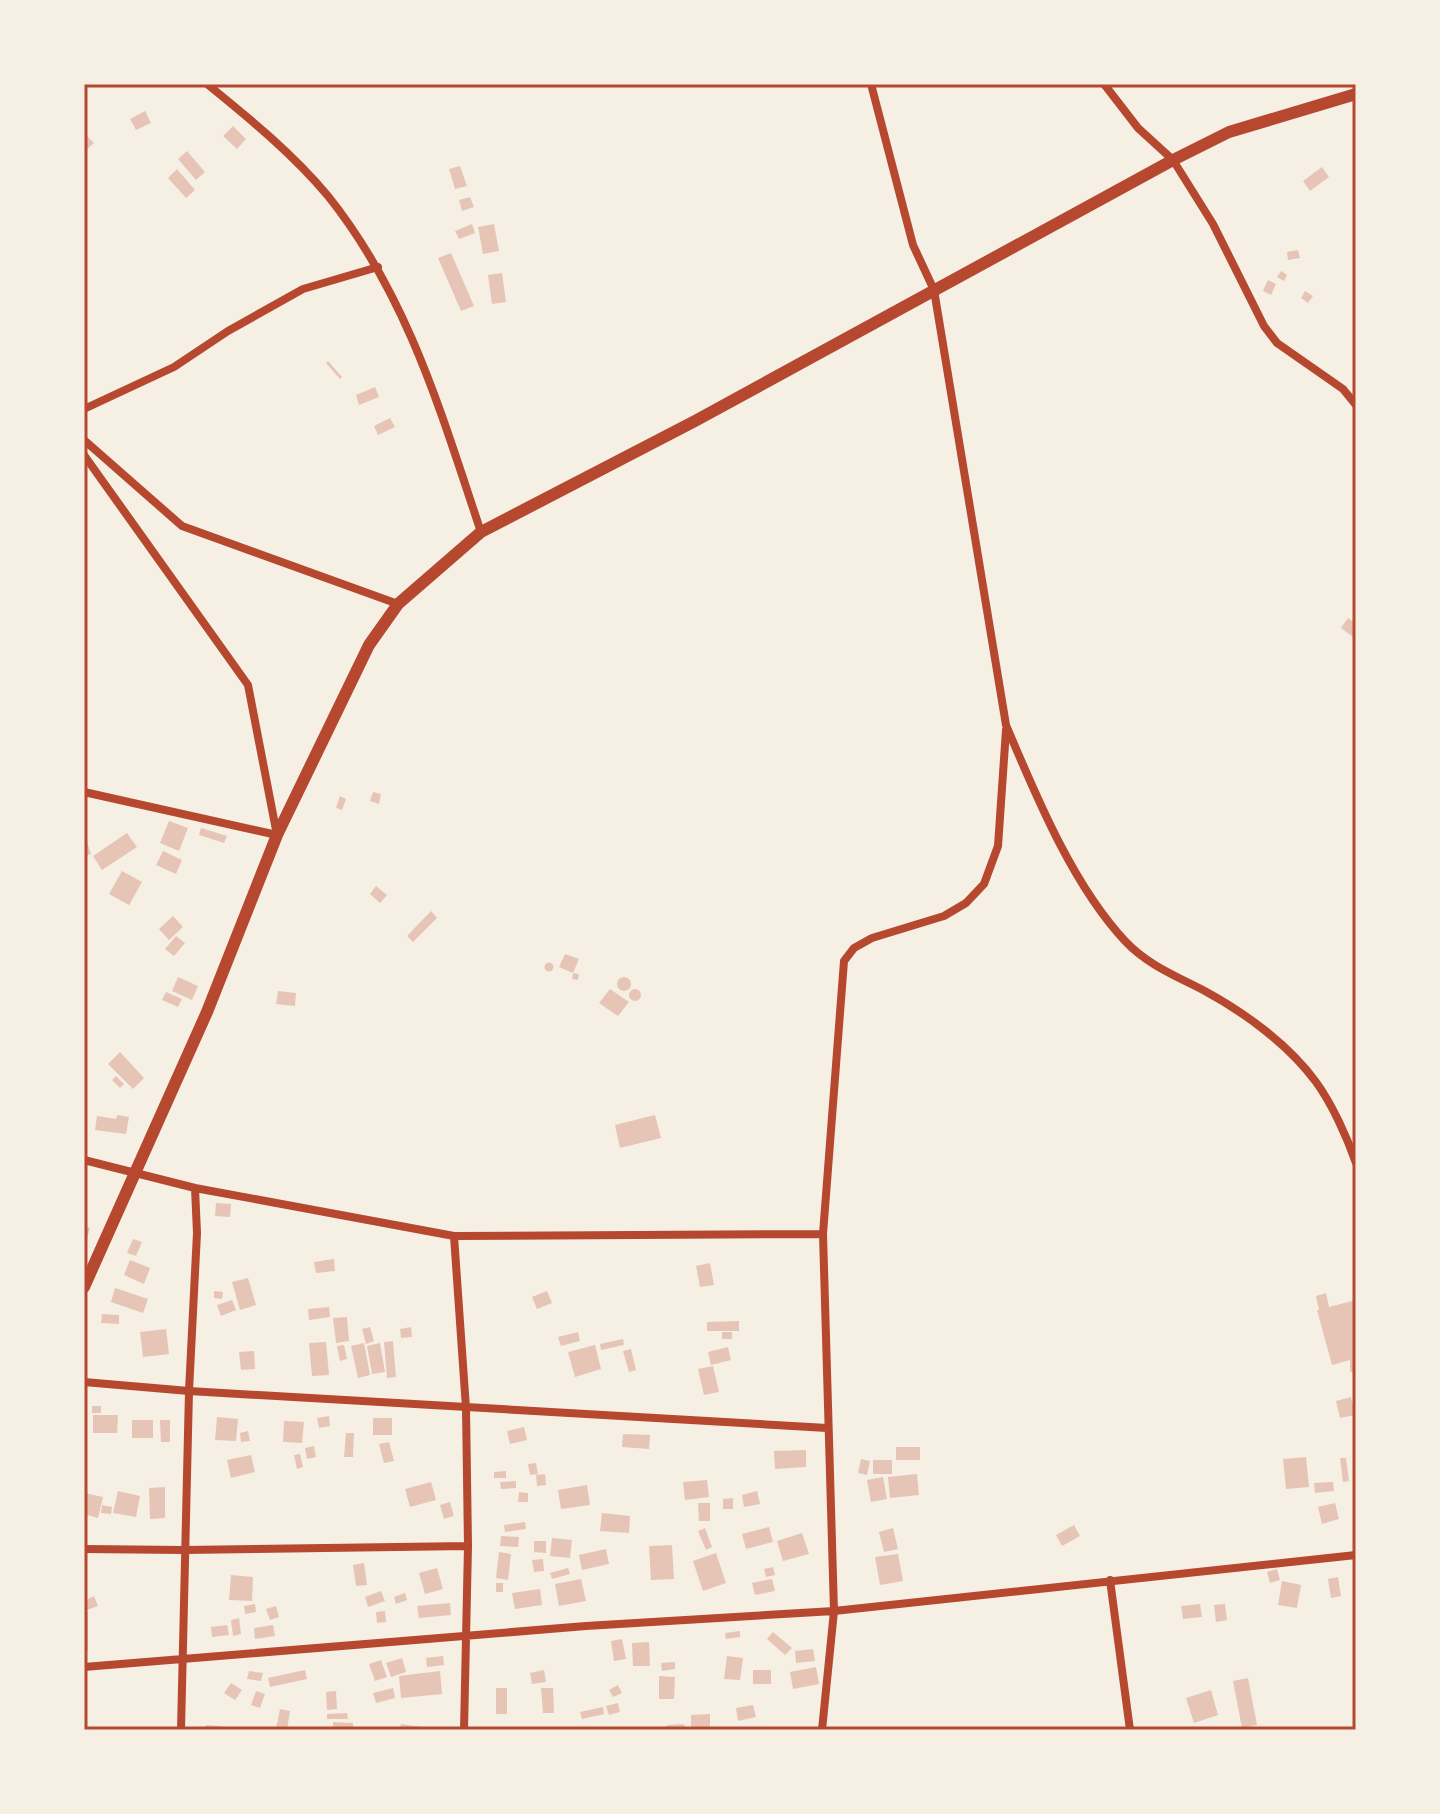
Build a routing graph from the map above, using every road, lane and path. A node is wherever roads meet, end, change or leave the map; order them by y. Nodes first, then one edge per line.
1 (207, 84) edge
2 (871, 84) edge
3 (1104, 84) edge
4 (1356, 94) edge
5 (1173, 160) junction
6 (378, 267) junction
7 (934, 290) junction
8 (1356, 405) edge
9 (84, 409) edge
10 (84, 440) edge
11 (84, 455) edge
12 (481, 532) junction
13 (398, 604) junction
14 (1006, 725) junction
15 (84, 792) edge
16 (277, 835) junction
17 (84, 1160) edge
18 (1356, 1163) edge
19 (137, 1172) junction
20 (195, 1188) junction
21 (823, 1234) junction
22 (454, 1236) junction
23 (84, 1287) edge
24 (84, 1382) edge
25 (189, 1391) junction
26 (466, 1408) junction
27 (827, 1428) junction
28 (468, 1546) junction
29 (84, 1549) edge
30 (184, 1550) junction
31 (1356, 1555) edge
32 (1110, 1580) junction
33 (834, 1611) junction
34 (464, 1636) junction
35 (182, 1660) junction
36 (84, 1667) edge
37 (181, 1730) edge
38 (464, 1730) edge
39 (822, 1730) edge
40 (1130, 1730) edge

1 - 6 street
2 - 7 street
3 - 5 street
4 - 5 street
5 - 7 street
5 - 8 street
6 - 9 street
6 - 12 street
7 - 12 street
7 - 14 street
10 - 13 street
11 - 16 street
12 - 13 street
13 - 16 street
14 - 18 street
14 - 21 street
15 - 16 street
16 - 19 street
17 - 19 street
19 - 20 street
19 - 23 street
20 - 22 street
20 - 25 street
21 - 22 street
21 - 27 street
22 - 26 street
24 - 25 street
25 - 26 street
25 - 30 street
26 - 27 street
26 - 28 street
27 - 33 street
28 - 30 street
28 - 34 street
29 - 30 street
30 - 35 street
31 - 32 street
32 - 33 street
32 - 40 street
33 - 34 street
33 - 39 street
34 - 35 street
34 - 38 street
35 - 36 street
35 - 37 street

